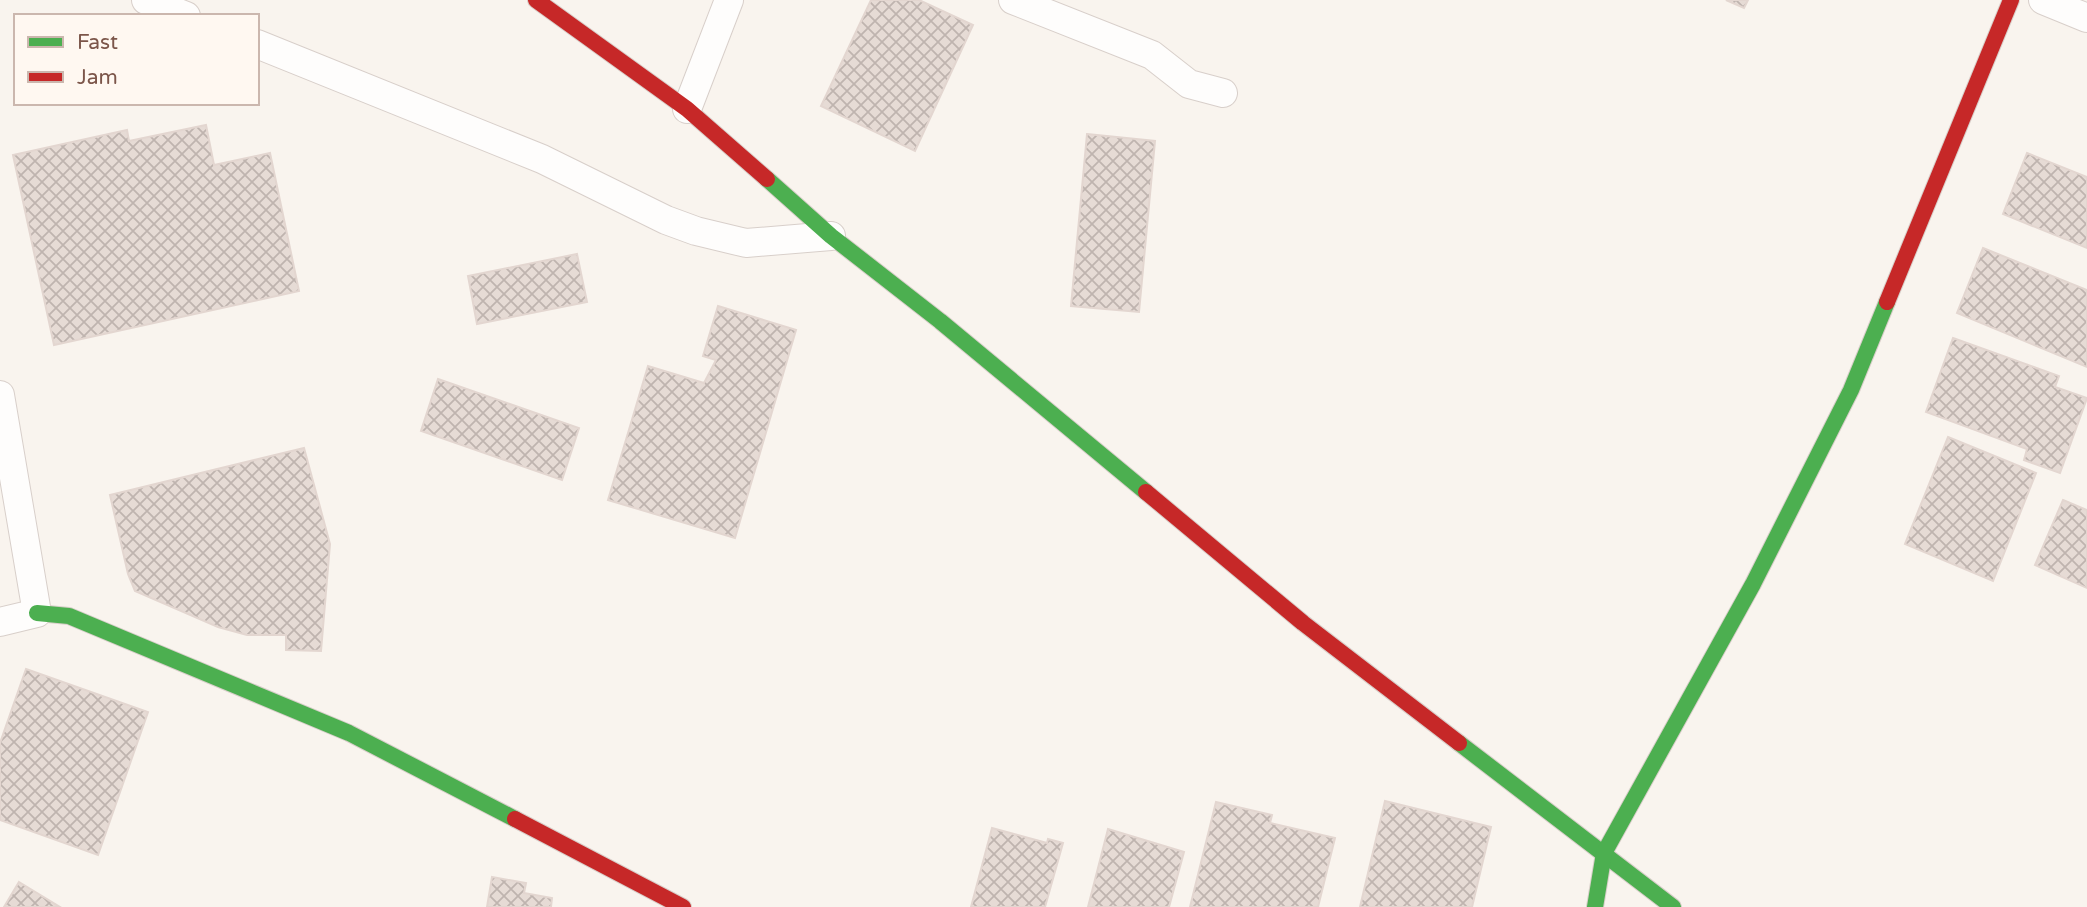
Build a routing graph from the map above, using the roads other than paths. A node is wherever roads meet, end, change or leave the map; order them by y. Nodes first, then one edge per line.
1 (146, 0) edge
2 (536, 0) edge
3 (729, 0) edge
4 (1013, 0) edge
5 (2011, 0) edge
6 (2042, 0) edge
7 (181, 14) edge
8 (2087, 18) edge
9 (259, 45) edge
10 (1223, 93) dead end
11 (687, 109) junction
12 (831, 236) junction
13 (0, 395) edge
14 (37, 613) junction
15 (0, 622) edge
16 (1604, 853) junction
17 (683, 907) edge
18 (1595, 907) edge
19 (1673, 907) edge

1 - 7 street
2 - 11 street
3 - 11 street
4 - 10 street
5 - 16 street
6 - 8 street
9 - 12 street
11 - 12 street
12 - 16 street
13 - 14 street
14 - 15 street
14 - 17 street
16 - 18 street
16 - 19 street

